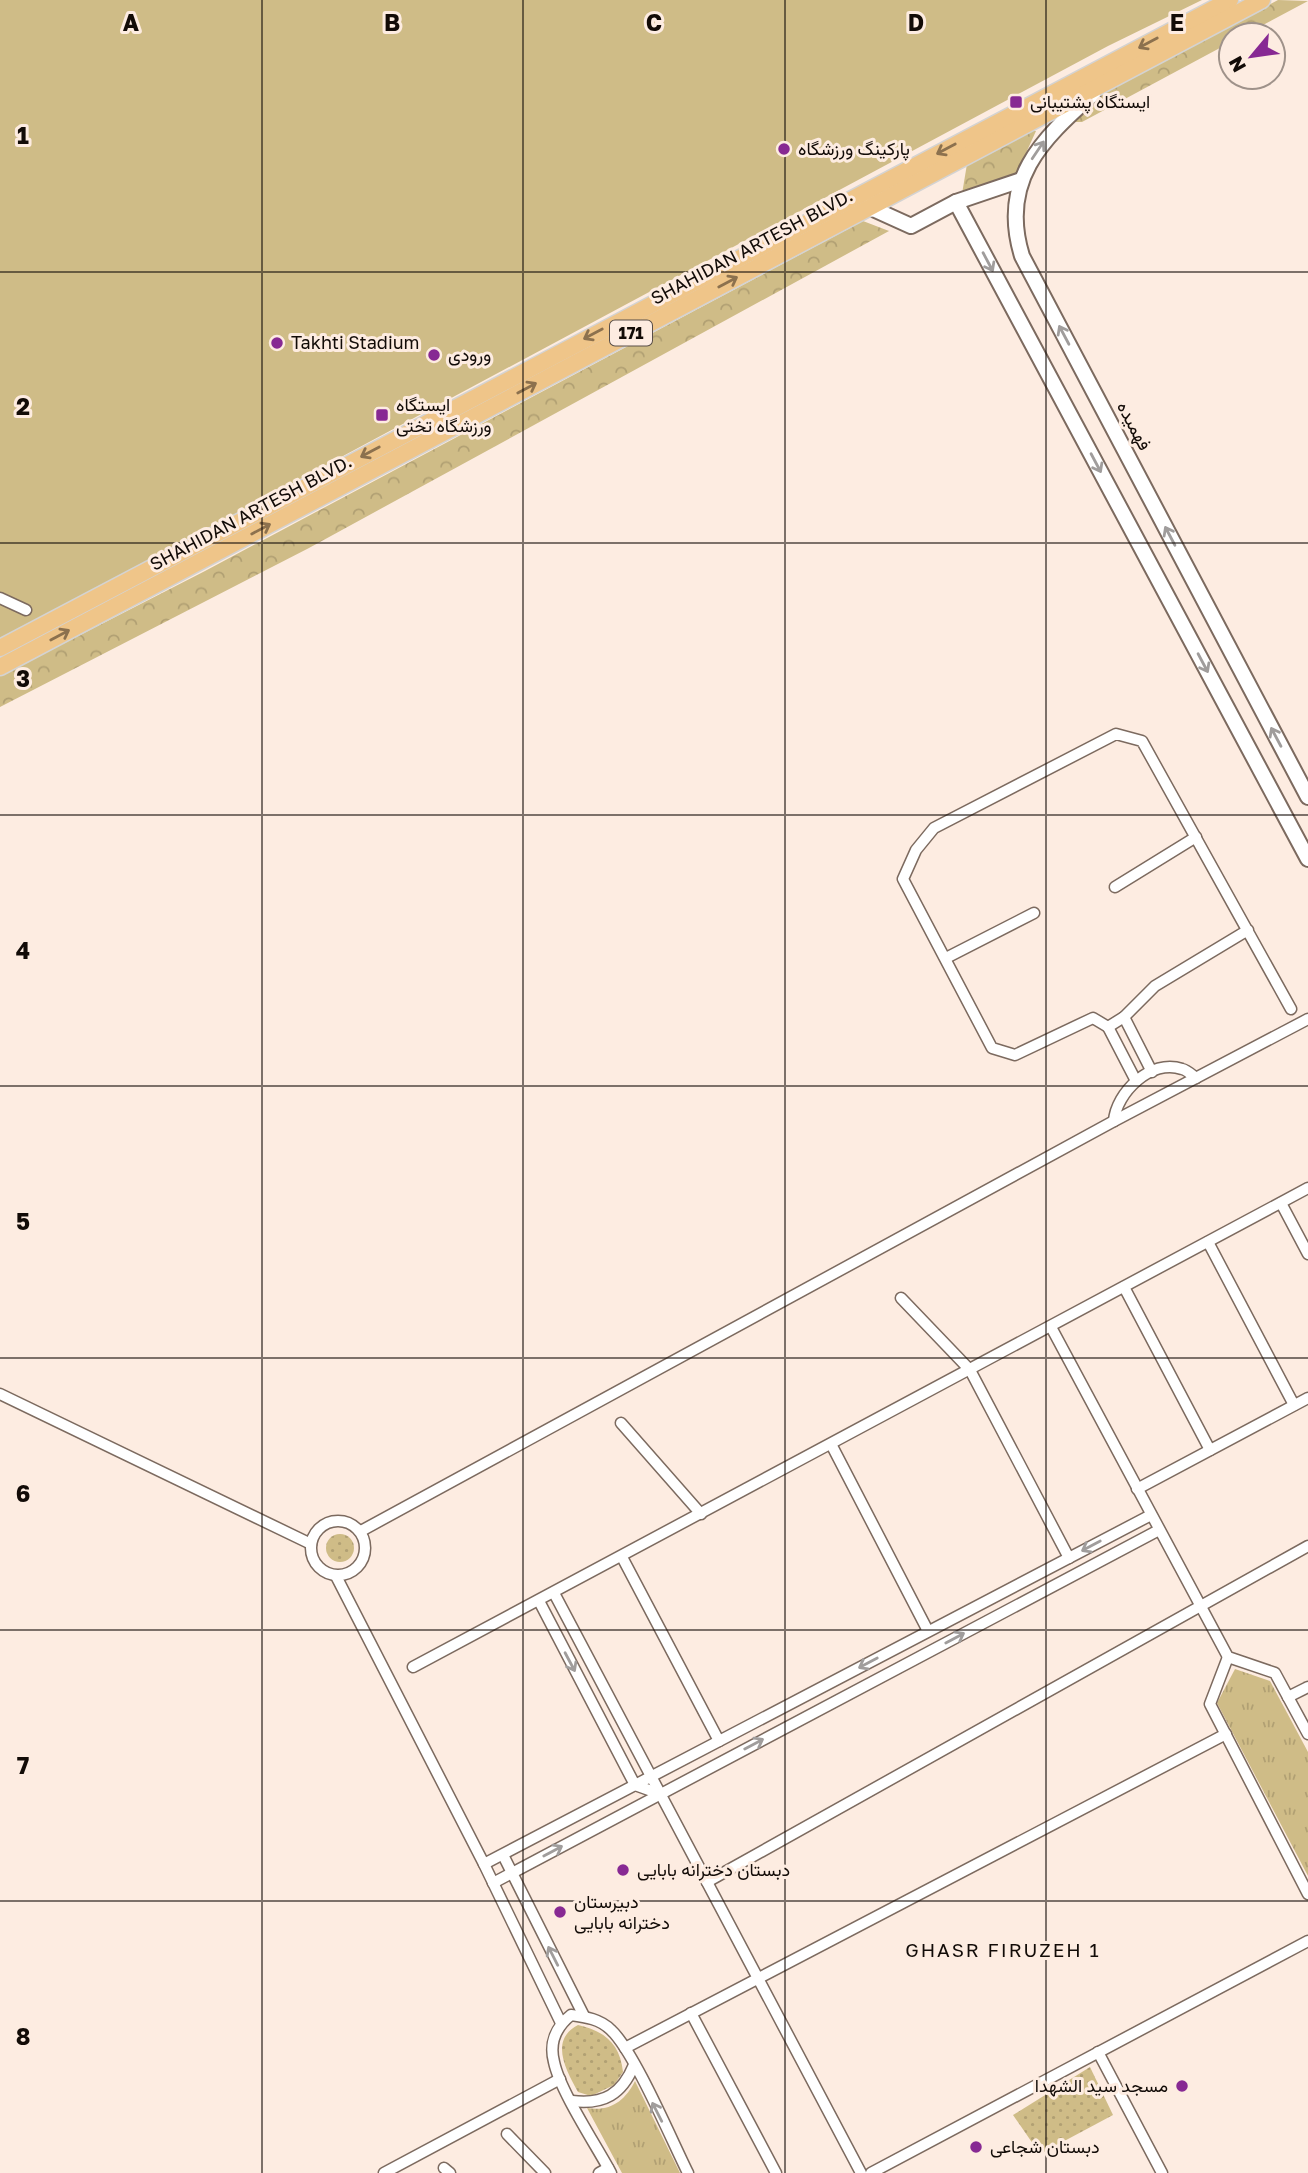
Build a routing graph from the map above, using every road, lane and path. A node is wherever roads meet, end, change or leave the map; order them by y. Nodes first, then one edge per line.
1 (1230, 0) edge
2 (1262, 0) edge
3 (1105, 83) junction
4 (1021, 180) junction
5 (956, 202) junction
6 (869, 207) junction
7 (0, 598) edge
8 (26, 610) dead end
9 (0, 648) edge
10 (0, 667) edge
11 (1308, 797) edge
12 (1196, 837) junction
13 (1308, 859) edge
14 (1115, 887) dead end
15 (1034, 912) dead end
16 (1248, 930) junction
17 (946, 958) junction
18 (1291, 1009) dead end
19 (1124, 1017) junction
20 (1308, 1019) edge
21 (1108, 1027) junction
22 (1152, 1072) junction
23 (1196, 1078) junction
24 (1136, 1081) junction
25 (1114, 1121) junction
26 (1308, 1188) edge
27 (1281, 1203) junction
28 (1208, 1242) junction
29 (1308, 1254) edge
30 (1124, 1287) junction
31 (901, 1298) dead end
32 (1051, 1327) junction
33 (970, 1370) junction
34 (0, 1394) edge
35 (1308, 1398) edge
36 (1294, 1405) junction
37 (621, 1423) dead end
38 (831, 1444) junction
39 (1210, 1450) junction
40 (1137, 1489) junction
41 (701, 1514) junction
42 (1151, 1515) junction
43 (1160, 1530) junction
44 (360, 1531) junction
45 (311, 1544) junction
46 (1308, 1546) edge
47 (622, 1557) junction
48 (1069, 1558) junction
49 (336, 1576) junction
50 (554, 1593) junction
51 (539, 1601) junction
52 (1200, 1606) junction
53 (928, 1631) junction
54 (1228, 1657) junction
55 (413, 1667) dead end
56 (1308, 1687) edge
57 (1288, 1697) junction
58 (1226, 1734) junction
59 (1308, 1734) edge
60 (719, 1741) junction
61 (651, 1777) junction
62 (635, 1785) junction
63 (660, 1794) junction
64 (503, 1855) junction
65 (484, 1864) junction
66 (511, 1873) junction
67 (707, 1882) junction
68 (493, 1883) junction
69 (1308, 1894) edge
70 (1308, 1941) edge
71 (758, 1978) junction
72 (691, 2013) junction
73 (584, 2016) junction
74 (561, 2023) junction
75 (625, 2048) junction
76 (1098, 2052) junction
77 (634, 2065) junction
78 (560, 2079) junction
79 (572, 2101) junction
80 (507, 2134) dead end
81 (606, 2171) edge
82 (384, 2173) edge
83 (545, 2173) edge
84 (688, 2173) edge
85 (776, 2173) edge
86 (861, 2173) edge
87 (871, 2173) edge
88 (1162, 2173) edge

1 -> 9 main road, SHAHIDAN ARTESH BLVD. / 171
2 - 3 main road, SHAHIDAN ARTESH BLVD. / 171
4 -> 3 main road, فهمیده
3 - 6 main road, SHAHIDAN ARTESH BLVD. / 171
4 - 5 main road
11 -> 4 main road, فهمیده
5 - 6 main road
5 -> 13 main road
10 -> 6 main road, SHAHIDAN ARTESH BLVD. / 171
7 - 8 street
12 - 14 street
12 - 16 street
12 - 17 street
15 - 17 street
16 - 18 street
16 - 19 street
17 - 21 street
19 - 21 street
19 - 22 street
20 - 23 street
21 - 24 street
22 - 23 street
22 - 24 street
23 - 25 street
24 - 25 street
25 - 44 street
26 - 27 street
27 - 28 street
27 - 29 street
28 - 30 street
28 - 36 street
30 - 32 street
30 - 39 street
31 - 33 street
32 - 33 street
32 - 40 street
33 - 38 street
33 - 48 street
34 - 45 street
35 - 36 street
36 - 39 street
37 - 41 street
38 - 41 street
38 - 53 street
39 - 40 street
40 - 42 street
41 - 47 street
42 - 43 street
42 -> 48 street
43 - 52 street
63 -> 43 street
44 - 45 street
44 - 49 street
45 - 49 street
46 - 52 street
47 - 50 street
47 - 60 street
48 - 53 street
49 - 65 street
50 - 51 street
50 - 61 street
51 - 55 street
51 -> 62 street
52 - 54 street
52 - 67 street
53 -> 60 street
54 - 57 street
54 - 58 street
56 - 57 street
57 - 59 street
58 - 69 street
58 - 71 street
60 - 61 street
61 - 62 street
61 - 63 street
62 - 63 street
62 - 64 street
66 -> 63 street
63 - 67 street
64 - 65 street
64 - 66 street
65 - 68 street
66 - 68 street
73 -> 66 street
67 - 71 street
68 - 74 street
70 - 76 street
71 - 72 street
71 - 86 street
72 - 75 street
72 - 85 street
73 - 74 street
73 - 75 street
74 - 78 street
75 - 77 street
76 - 87 street
76 - 88 street
77 - 79 street
84 -> 77 street
78 - 79 street
78 - 82 street
79 - 81 street
80 - 83 street

